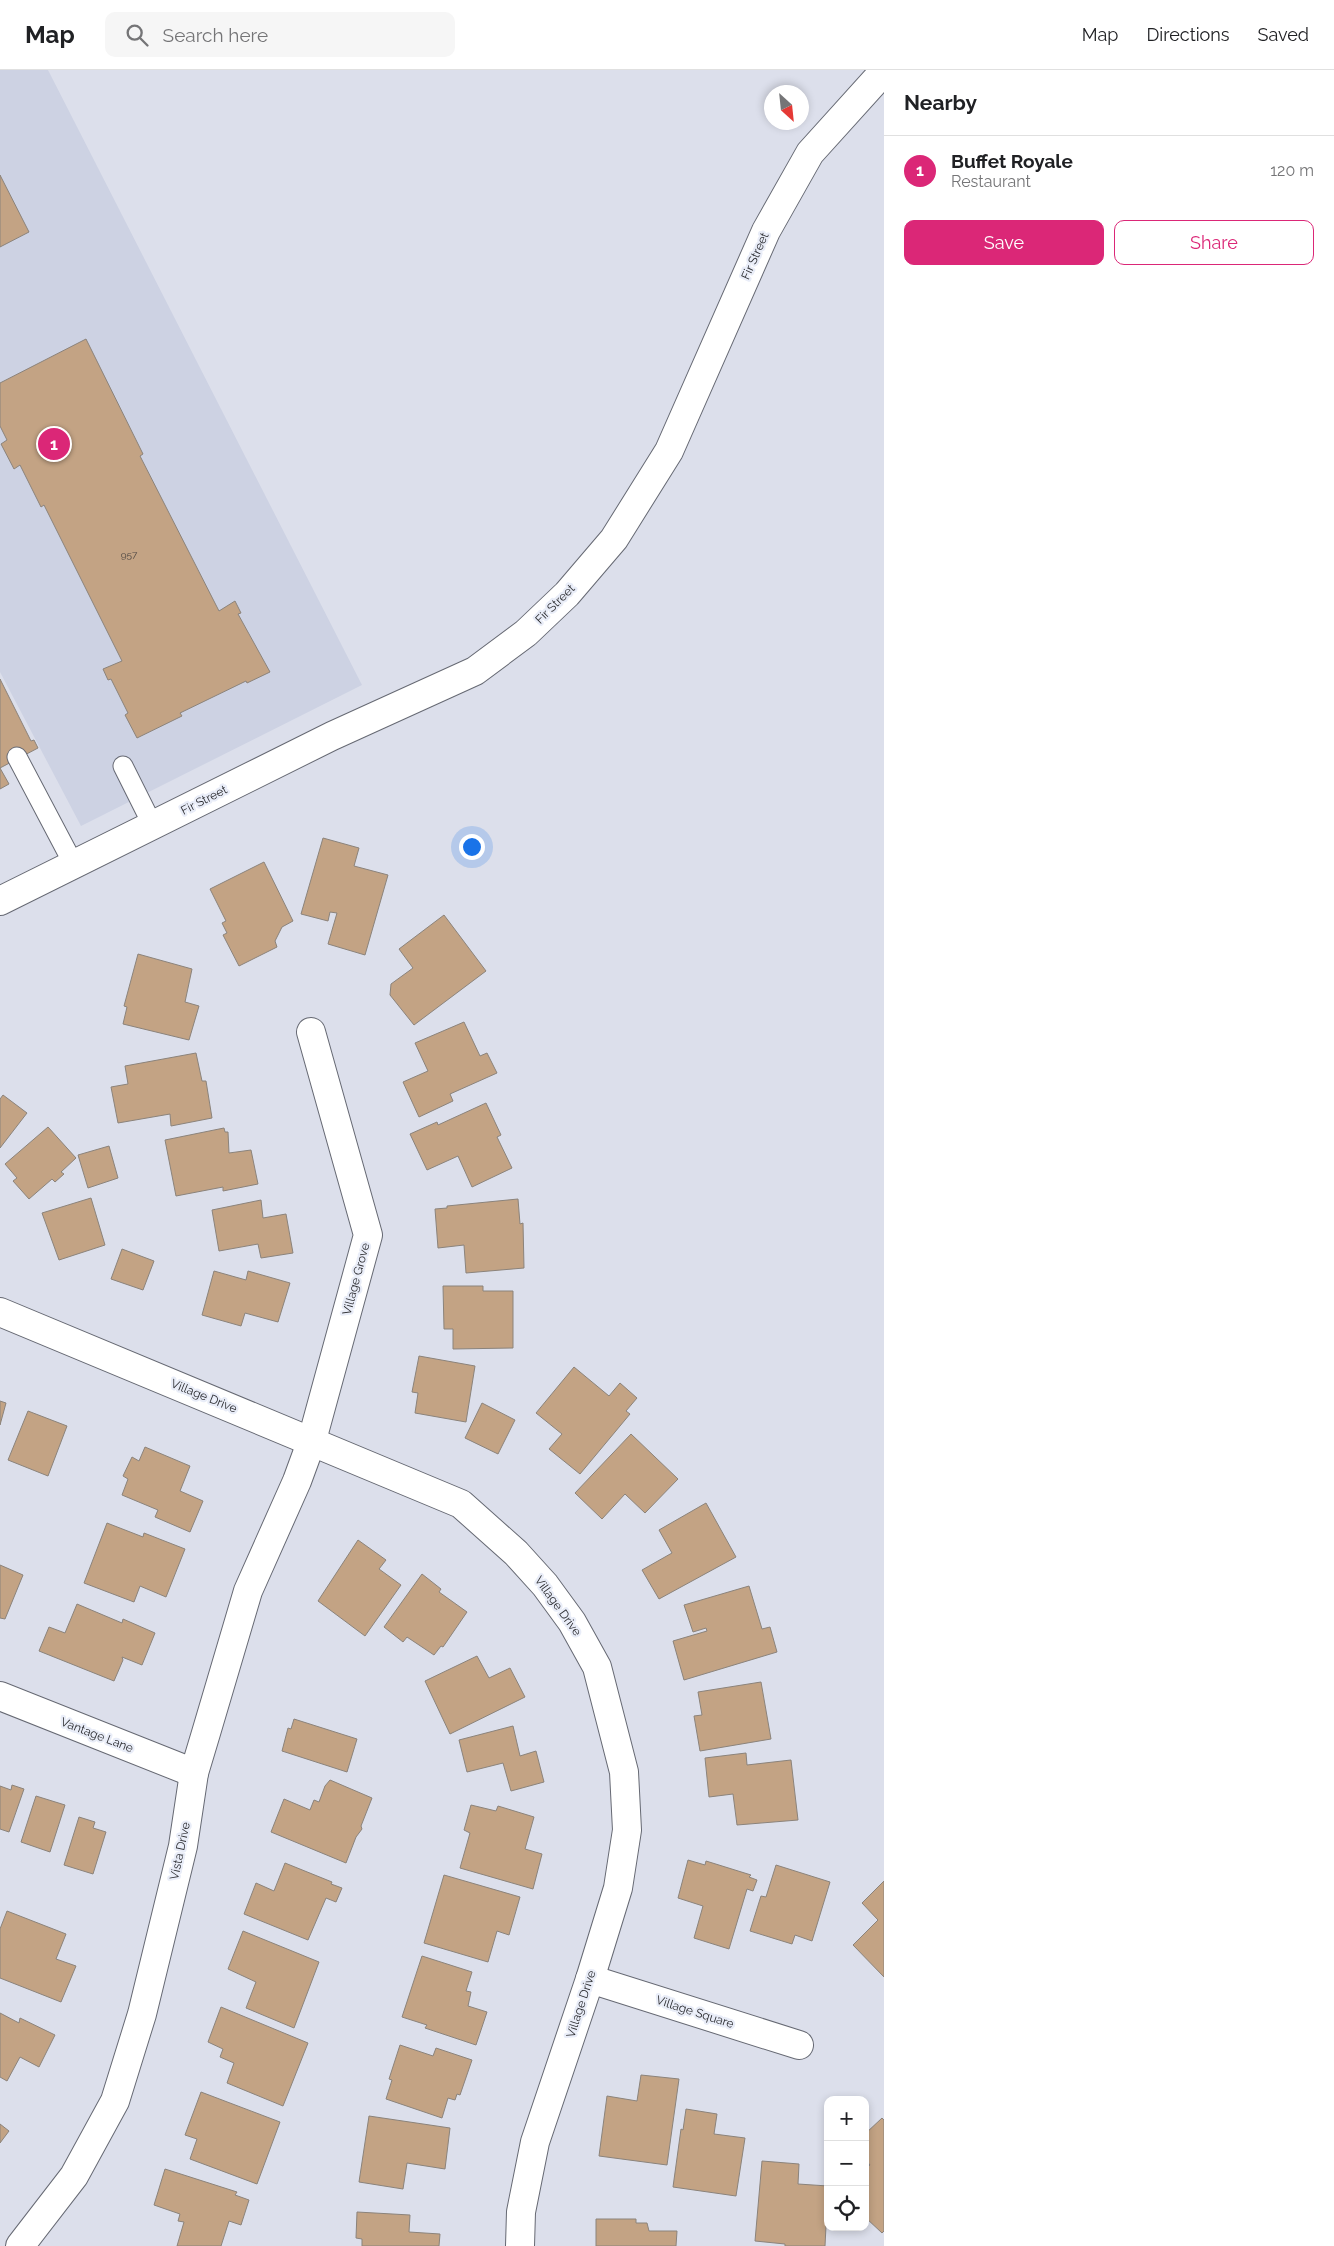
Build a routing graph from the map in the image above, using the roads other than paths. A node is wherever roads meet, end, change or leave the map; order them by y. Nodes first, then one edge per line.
1 (884, 72) edge
2 (17, 757) dead end
3 (124, 766) dead end
4 (153, 826) junction
5 (74, 865) junction
6 (0, 901) edge
7 (311, 1032) dead end
8 (0, 1312) edge
9 (312, 1440) junction
10 (0, 1696) edge
11 (194, 1773) junction
12 (590, 1979) junction
13 (799, 2045) dead end
14 (20, 2246) edge
15 (520, 2246) edge

1 - 4 street, Fir Street
2 - 5 lane
3 - 4 lane
4 - 5 street, Fir Street
5 - 6 street, Fir Street
7 - 9 street, Village Grove
8 - 9 street, Village Drive
9 - 11 street, Vista Drive
9 - 12 street, Village Drive
10 - 11 street, Vantage Lane
11 - 14 street, Vista Drive
12 - 13 street, Village Square
12 - 15 street, Village Drive

